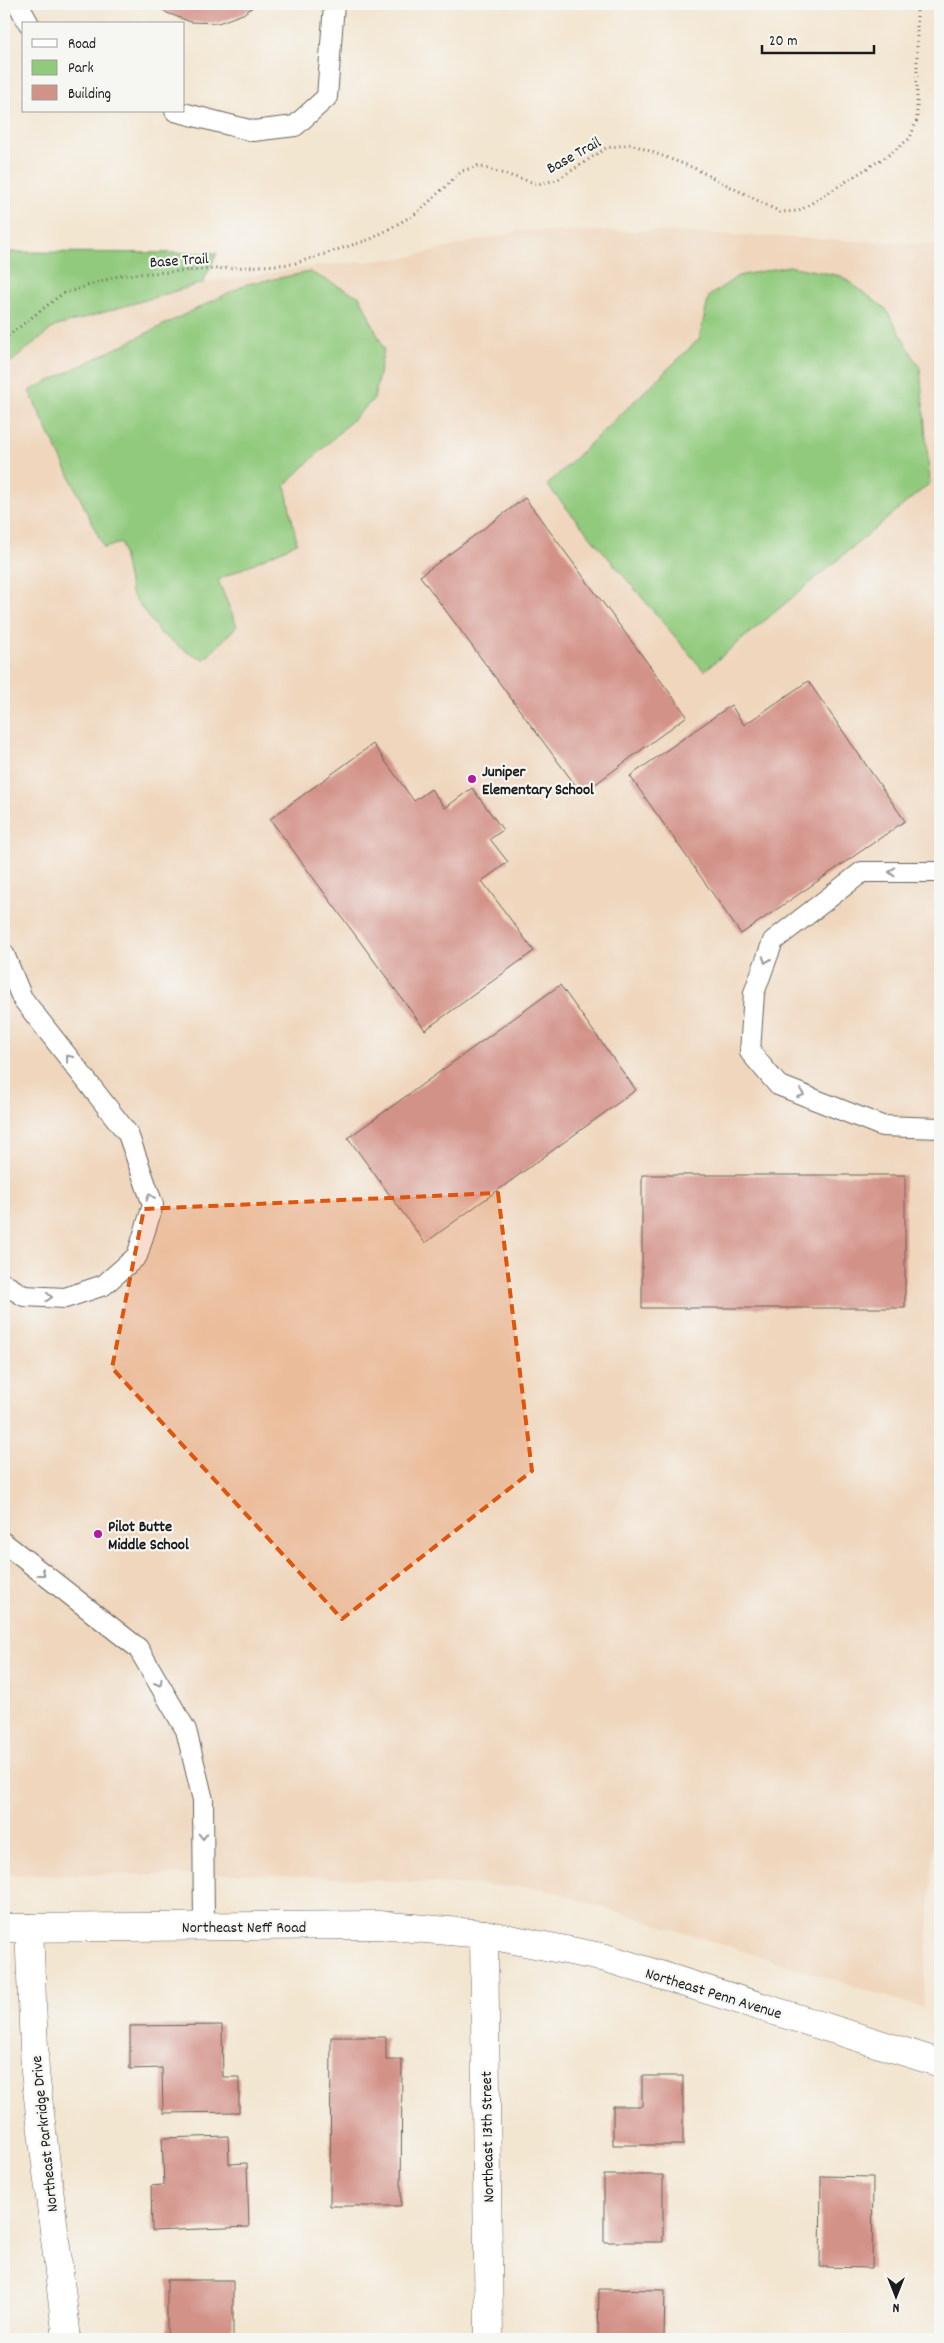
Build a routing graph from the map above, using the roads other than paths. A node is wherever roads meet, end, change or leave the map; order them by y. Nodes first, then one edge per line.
1 (18, 4) edge
2 (334, 4) edge
3 (28, 22) edge
4 (178, 112) edge
5 (940, 872) edge
6 (4, 954) edge
7 (940, 1128) edge
8 (4, 1284) edge
9 (4, 1543) edge
10 (204, 1926) junction
11 (16, 1928) edge
12 (484, 1934) junction
13 (940, 2063) edge
14 (67, 2339) edge
15 (488, 2339) edge

1 - 3 lane
2 - 4 lane
5 -> 7 lane
8 -> 6 lane
9 -> 10 lane
10 - 11 main road, Northeast Neff Road
10 - 12 main road, Northeast Neff Road
11 - 14 main road, Northeast Parkridge Drive
12 - 13 main road, Northeast Penn Avenue
12 - 15 main road, Northeast 13th Street

